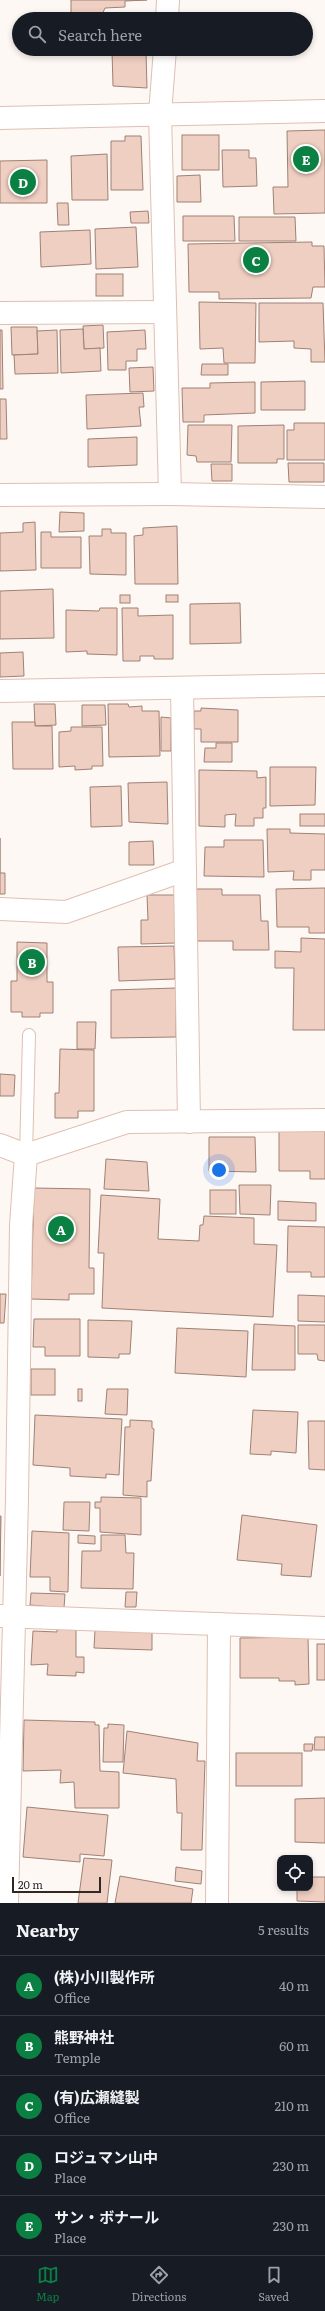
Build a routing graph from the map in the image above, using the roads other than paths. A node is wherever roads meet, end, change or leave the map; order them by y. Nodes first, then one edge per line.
1 (168, 0) edge
2 (167, 12) edge
3 (164, 56) edge
4 (325, 111) edge
5 (160, 114) junction
6 (0, 118) edge
7 (165, 312) junction
8 (0, 313) edge
9 (170, 494) junction
10 (0, 495) edge
11 (325, 497) edge
12 (325, 685) edge
13 (182, 688) junction
14 (0, 691) edge
15 (184, 870) junction
16 (0, 909) edge
17 (29, 1035) dead end
18 (325, 1120) edge
19 (188, 1122) junction
20 (0, 1145) edge
21 (26, 1155) junction
22 (8, 1499) edge
23 (6, 1616) edge
24 (219, 1624) junction
25 (325, 1628) edge
26 (5, 1779) edge
27 (6, 1903) edge
28 (217, 1903) edge

1 - 2 street
3 - 5 street
4 - 5 street
5 - 6 street
5 - 7 street
7 - 8 street
7 - 9 street
9 - 10 street
9 - 11 street
12 - 13 street
13 - 14 street
13 - 15 street
15 - 16 street
15 - 19 street
17 - 21 lane
18 - 19 street
19 - 21 street
20 - 21 street
21 - 22 street
22 - 23 street
23 - 24 street
23 - 26 street
24 - 25 street
24 - 28 street
26 - 27 street

